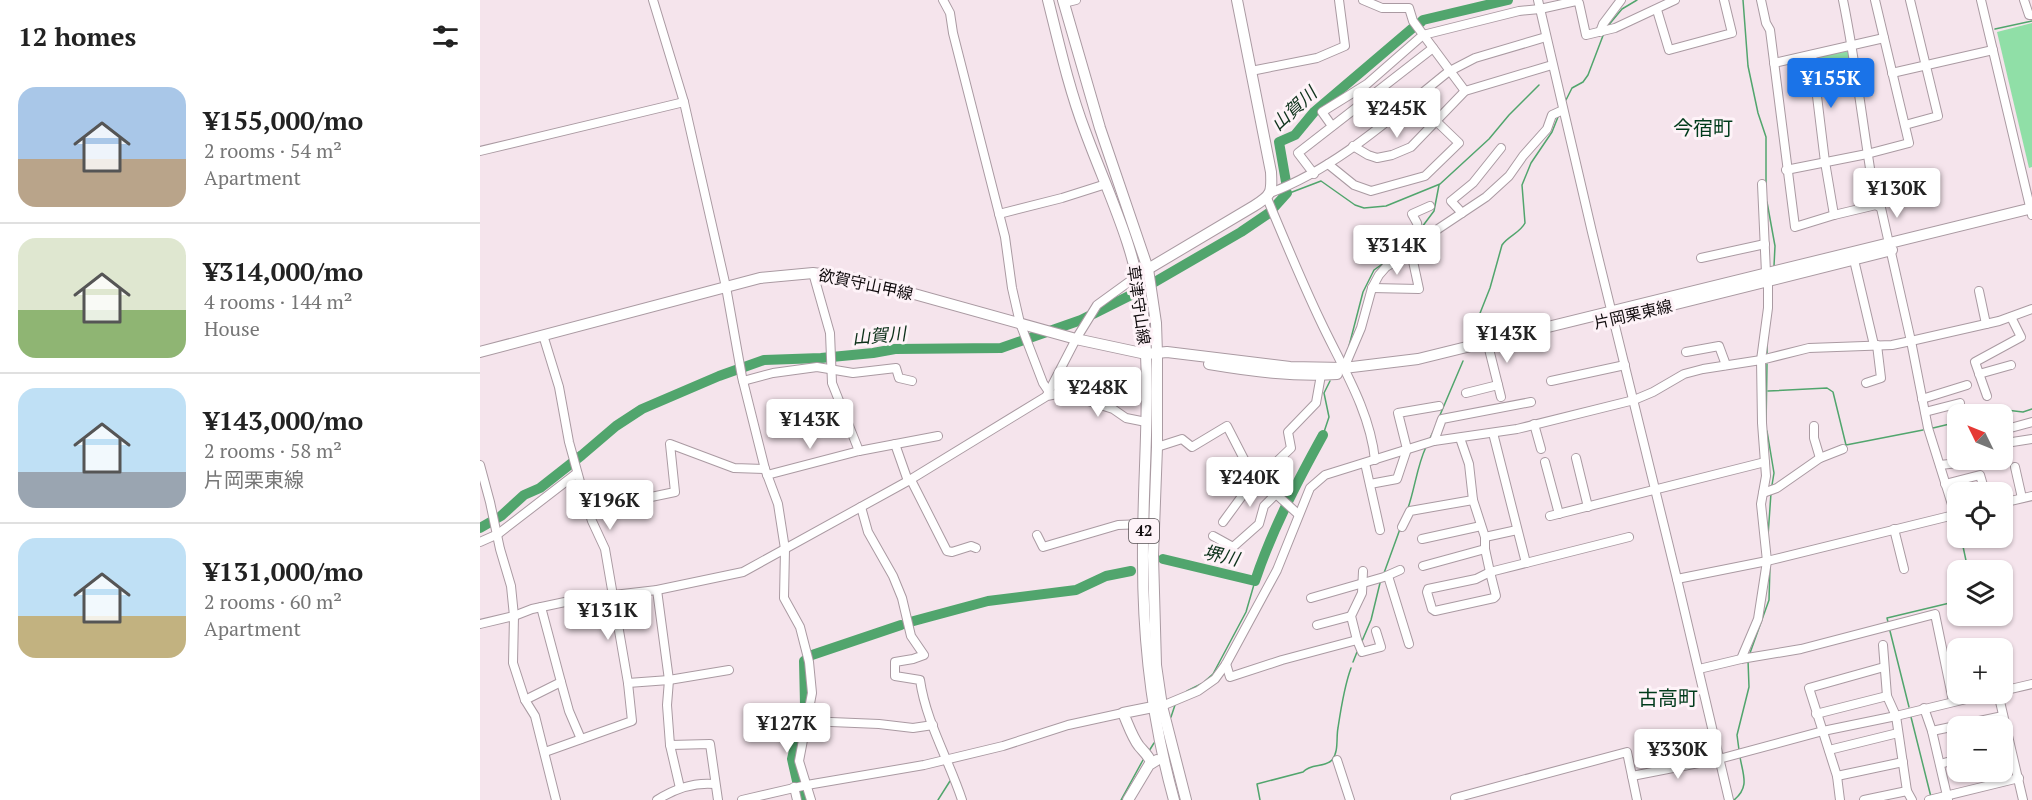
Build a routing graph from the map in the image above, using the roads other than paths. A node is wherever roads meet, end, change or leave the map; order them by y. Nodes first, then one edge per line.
1 (653, 0) edge
2 (943, 0) edge
3 (1048, 0) edge
4 (1076, 0) edge
5 (1237, 0) edge
6 (1339, 0) edge
7 (1363, 0) edge
8 (1621, 0) edge
9 (1674, 0) edge
10 (1724, 0) edge
11 (1761, 0) edge
12 (1843, 0) edge
13 (1875, 0) edge
14 (1910, 0) edge
15 (1981, 0) edge
16 (2024, 0) edge
17 (1063, 2) edge
18 (1555, 3) edge
19 (1539, 4) edge
20 (1657, 10) junction
21 (2032, 15) edge
22 (1604, 31) junction
23 (1423, 35) junction
24 (1546, 37) junction
25 (1884, 38) junction
26 (1853, 46) junction
27 (1432, 48) junction
28 (1993, 50) junction
29 (1812, 55) junction
30 (1774, 63) junction
31 (1552, 65) junction
32 (1925, 65) junction
33 (1251, 70) junction
34 (1448, 72) junction
35 (1892, 73) junction
36 (1465, 91) junction
37 (684, 102) junction
38 (1365, 102) junction
39 (1563, 110) junction
40 (1436, 121) junction
41 (1382, 124) junction
42 (1905, 125) junction
43 (1332, 126) junction
44 (1353, 146) junction
45 (1502, 148) dead end
46 (480, 151) edge
47 (1867, 154) junction
48 (1825, 162) junction
49 (1328, 164) junction
50 (1786, 170) junction
51 (1314, 174) junction
52 (1106, 184) junction
53 (1762, 184) dead end
54 (1268, 196) junction
55 (1876, 205) junction
56 (1430, 206) dead end
57 (2032, 212) edge
58 (1462, 213) junction
59 (999, 214) junction
60 (1834, 215) junction
61 (1420, 244) junction
62 (1765, 244) junction
63 (1889, 247) junction
64 (1411, 252) junction
65 (1701, 258) dead end
66 (1854, 260) junction
67 (1148, 269) junction
68 (813, 273) junction
69 (1137, 276) junction
70 (1772, 276) junction
71 (726, 287) junction
72 (1372, 288) junction
73 (1979, 291) dead end
74 (2032, 309) edge
75 (1613, 315) junction
76 (2011, 317) junction
77 (1020, 323) junction
78 (1986, 324) junction
79 (543, 335) junction
80 (1076, 339) junction
81 (1911, 341) junction
82 (1875, 345) junction
83 (1489, 349) junction
84 (480, 352) edge
85 (1686, 352) dead end
86 (1146, 354) junction
87 (1158, 354) junction
88 (1761, 360) junction
89 (1625, 365) junction
90 (1726, 365) junction
91 (2011, 365) dead end
92 (832, 369) junction
93 (1346, 371) junction
94 (1979, 374) junction
95 (1321, 375) junction
96 (743, 381) junction
97 (912, 381) dead end
98 (1551, 381) dead end
99 (1866, 383) dead end
100 (1967, 385) dead end
101 (1498, 386) junction
102 (1466, 393) dead end
103 (1048, 394) junction
104 (1987, 396) dead end
105 (1501, 397) dead end
106 (1922, 399) junction
107 (1634, 400) junction
108 (1531, 402) dead end
109 (1960, 403) dead end
110 (1439, 406) dead end
111 (1925, 412) junction
112 (1146, 422) junction
113 (2032, 422) edge
114 (1534, 424) junction
115 (1814, 426) dead end
116 (1493, 433) junction
117 (938, 435) dead end
118 (1460, 438) junction
119 (2032, 439) edge
120 (1429, 443) junction
121 (896, 444) junction
122 (1157, 447) junction
123 (1407, 448) junction
124 (1541, 449) dead end
125 (1843, 449) dead end
126 (860, 451) junction
127 (1576, 458) dead end
128 (1820, 458) junction
129 (1375, 460) junction
130 (1545, 462) dead end
131 (1765, 462) junction
132 (1365, 463) junction
133 (1947, 464) edge
134 (480, 465) edge
135 (1940, 465) junction
136 (2015, 467) dead end
137 (766, 472) junction
138 (578, 474) junction
139 (1260, 479) junction
140 (909, 481) junction
141 (1954, 482) edge
142 (1982, 482) edge
143 (1370, 484) junction
144 (1946, 484) joint
145 (1947, 487) edge
146 (1655, 490) junction
147 (1763, 493) junction
148 (1276, 494) junction
149 (2032, 496) edge
150 (2022, 498) junction
151 (1473, 500) junction
152 (2013, 500) edge
153 (861, 507) junction
154 (1588, 507) junction
155 (589, 510) junction
156 (1298, 514) junction
157 (1947, 516) edge
158 (1223, 522) dead end
159 (1144, 524) junction
160 (1402, 526) dead end
161 (1481, 526) junction
162 (1894, 529) junction
163 (1380, 530) dead end
164 (1517, 530) junction
165 (498, 534) junction
166 (1037, 535) dead end
167 (1213, 536) dead end
168 (1485, 537) junction
169 (1629, 537) dead end
170 (1422, 539) dead end
171 (480, 542) edge
172 (976, 548) dead end
173 (785, 549) junction
174 (1485, 549) junction
175 (1767, 561) junction
176 (1526, 563) junction
177 (1423, 566) dead end
178 (1904, 569) dead end
179 (1400, 570) dead end
180 (1363, 571) dead end
181 (1490, 572) junction
182 (1383, 577) junction
183 (1677, 579) junction
184 (1362, 584) junction
185 (657, 590) junction
186 (614, 594) junction
187 (1311, 598) dead end
188 (541, 607) junction
189 (514, 616) junction
190 (1351, 616) junction
191 (480, 624) edge
192 (1317, 625) dead end
193 (1376, 631) dead end
194 (1357, 640) junction
195 (1409, 644) dead end
196 (1883, 645) dead end
197 (1741, 659) junction
198 (1226, 664) junction
199 (1884, 668) junction
200 (1699, 669) junction
201 (729, 670) dead end
202 (1947, 672) edge
203 (669, 680) junction
204 (561, 682) junction
205 (628, 683) junction
206 (2032, 684) edge
207 (2013, 688) edge
208 (1887, 696) junction
209 (525, 700) junction
210 (1947, 702) edge
211 (2000, 704) edge
212 (1158, 707) junction
213 (1924, 708) junction
214 (1123, 713) junction
215 (1816, 714) junction
216 (2003, 716) edge
217 (1896, 717) junction
218 (807, 721) junction
219 (933, 725) junction
220 (1947, 728) edge
221 (1823, 731) junction
222 (1932, 731) junction
223 (1898, 733) junction
224 (581, 739) junction
225 (670, 745) junction
226 (1829, 750) junction
227 (545, 752) junction
228 (1162, 758) junction
229 (948, 759) junction
230 (1719, 759) junction
231 (1337, 760) dead end
232 (1151, 762) junction
233 (1903, 762) junction
234 (1947, 762) edge
235 (1940, 764) junction
236 (2013, 764) edge
237 (1632, 776) junction
238 (1837, 776) junction
239 (2019, 778) junction
240 (715, 784) junction
241 (807, 784) junction
242 (794, 787) junction
243 (680, 788) junction
244 (1907, 791) junction
245 (1455, 798) dead end
246 (1947, 798) edge
247 (556, 800) edge
248 (657, 800) edge
249 (718, 800) edge
250 (742, 800) edge
251 (797, 800) edge
252 (811, 800) edge
253 (962, 800) edge
254 (1128, 800) edge
255 (1174, 800) edge
256 (1186, 800) edge
257 (1350, 800) edge
258 (1637, 800) edge
259 (1729, 800) edge
260 (1840, 800) edge
261 (1864, 800) edge
262 (1912, 800) edge
263 (1929, 800) edge
264 (2024, 800) edge

1 - 37 street
2 - 59 street
3 - 52 main road, 草津守山線 / 42
4 - 17 street
5 - 33 main road
6 - 33 street
7 - 23 street
8 - 22 street
9 - 20 street
10 - 20 street
11 - 30 street
12 - 26 street
13 - 25 street
14 - 32 street
15 - 28 street
16 - 21 street
17 - 67 main road, 草津守山線 / 42
18 - 19 street
18 - 22 street
19 - 23 street
19 - 24 street
20 - 22 street
23 - 27 street
23 - 43 street
24 - 31 street
24 - 34 street
25 - 26 street
25 - 35 street
26 - 29 street
26 - 47 street
27 - 34 street
27 - 38 street
28 - 32 street
28 - 57 street
29 - 30 street
29 - 48 street
30 - 50 street
31 - 36 street
31 - 39 street
32 - 35 street
32 - 42 street
33 - 54 main road
34 - 36 street
34 - 41 street
35 - 42 street
36 - 40 street
37 - 46 street
37 - 71 street
38 - 41 street
38 - 43 street
39 - 58 street
39 - 75 street
40 - 44 street
40 - 49 street
41 - 44 street
42 - 47 street
43 - 51 street
44 - 49 street
45 - 58 street
47 - 48 street
47 - 55 street
48 - 50 street
48 - 60 street
49 - 51 street
50 - 60 street
51 - 54 street
52 - 59 street
52 - 69 main road, 草津守山線 / 42
53 - 62 street
54 - 67 main road
54 - 93 street
55 - 60 street
55 - 63 street
56 - 61 street
57 - 63 main road, 片岡栗東線
58 - 61 street
59 - 77 street
61 - 64 street
62 - 65 street
62 - 70 street
63 - 66 main road, 片岡栗東線
63 - 70 main road, 片岡栗東線
63 - 81 street
64 - 72 street
64 - 72 street
66 - 70 main road, 片岡栗東線
66 - 82 street
67 - 87 main road, 草津守山線 / 42
68 - 71 main road, 欲賀守山甲線
68 - 77 main road, 欲賀守山甲線
68 - 92 street
69 - 80 street
69 - 86 main road, 草津守山線 / 42
70 - 75 main road, 片岡栗東線
70 - 88 street
71 - 79 main road, 欲賀守山甲線
71 - 96 street
72 - 93 street
73 - 78 street
74 - 76 street
75 - 83 main road, 片岡栗東線
75 - 89 street
75 - 93 main road, 片岡栗東線
76 - 78 street
76 - 94 street
77 - 80 main road, 欲賀守山甲線
77 - 103 street
78 - 81 street
79 - 84 main road, 欲賀守山甲線
79 - 138 street
80 - 86 main road, 欲賀守山甲線
80 - 103 street
81 - 82 street
81 - 106 street
82 - 88 street
82 - 99 street
83 - 93 main road, 片岡栗東線
83 - 101 street
85 - 90 street
86 - 87 main road, 片岡栗東線
86 - 112 main road, 草津守山線 / 42
87 - 93 main road, 片岡栗東線
87 - 95 main road, 片岡栗東線
87 - 122 main road, 草津守山線 / 42
88 - 90 street
88 - 131 street
89 - 98 street
89 - 107 street
90 - 107 street
91 - 94 street
92 - 96 street
92 - 97 street
92 - 126 street
93 - 95 main road, 片岡栗東線
93 - 129 street
94 - 104 street
95 - 139 street
96 - 137 street
100 - 106 street
101 - 102 street
101 - 105 street
103 - 112 street
103 - 140 street
106 - 111 street
107 - 114 street
107 - 146 street
108 - 120 street
109 - 111 street
110 - 123 street
111 - 135 street
112 - 159 main road, 草津守山線 / 42
113 - 119 street
114 - 116 street
114 - 124 street
115 - 128 street
116 - 118 street
116 - 164 street
117 - 121 street
118 - 120 street
118 - 151 street
120 - 123 street
121 - 126 street
121 - 140 street
122 - 139 street
122 - 212 main road, 草津守山線 / 42
123 - 129 street
123 - 143 street
125 - 128 street
126 - 137 street
127 - 154 street
128 - 147 street
129 - 132 street
130 - 154 street
131 - 146 street
131 - 147 street
132 - 143 street
132 - 156 street
133 - 135 street
134 - 165 street
135 - 144 street
136 - 150 street
137 - 155 street
137 - 173 street
138 - 155 street
138 - 165 street
139 - 148 street
139 - 158 street
140 - 153 street
140 - 172 street
141 - 142 street
143 - 163 street
144 - 145 street
146 - 154 street
146 - 183 street
147 - 175 street
148 - 156 street
148 - 167 street
149 - 150 street
150 - 152 street
151 - 160 street
151 - 161 street
153 - 173 street
153 - 219 street
155 - 186 street
156 - 198 street
157 - 162 street
159 - 166 street
159 - 212 main road, 草津守山線 / 42
161 - 168 street
161 - 170 street
162 - 175 street
162 - 178 street
164 - 168 street
164 - 176 street
165 - 171 street
165 - 189 street
168 - 174 street
169 - 176 street
173 - 185 street
173 - 218 street
174 - 177 street
174 - 181 street
175 - 183 street
175 - 197 street
176 - 181 street
179 - 182 street
180 - 184 street
181 - 181 street
182 - 184 street
182 - 195 street
183 - 200 street
184 - 187 street
184 - 190 street
185 - 186 street
185 - 203 street
186 - 188 street
186 - 205 street
188 - 189 street
188 - 204 street
189 - 191 street
189 - 209 street
190 - 192 street
190 - 194 street
193 - 194 street
194 - 198 street
196 - 199 street
197 - 200 street
197 - 202 street
198 - 212 street
199 - 208 street
199 - 215 street
200 - 230 street
201 - 203 street
203 - 205 street
203 - 225 street
204 - 209 street
204 - 224 street
205 - 224 street
206 - 207 street
208 - 215 street
208 - 217 street
209 - 227 street
210 - 213 street
211 - 216 street
212 - 214 main road
212 - 228 main road, 草津守山線 / 42
212 - 256 main road, 草津守山線 / 42
213 - 217 street
213 - 222 street
214 - 229 street
214 - 232 main road
215 - 221 street
217 - 221 street
217 - 223 street
218 - 219 street
218 - 241 street
219 - 229 street
220 - 222 street
221 - 226 street
221 - 230 street
222 - 235 street
223 - 226 street
223 - 233 street
224 - 227 street
225 - 240 street
225 - 243 street
226 - 238 street
227 - 247 street
228 - 232 main road
228 - 255 main road, 草津守山線 / 42
229 - 241 street
229 - 253 street
230 - 237 street
230 - 259 street
231 - 257 street
232 - 254 main road
233 - 238 street
233 - 244 street
234 - 235 street
235 - 246 street
236 - 239 street
237 - 245 street
237 - 258 street
238 - 260 street
239 - 246 street
239 - 264 street
240 - 243 street
240 - 249 street
241 - 242 street
241 - 252 street
242 - 250 street
242 - 251 street
243 - 248 street
244 - 261 street
244 - 262 street
246 - 263 street

